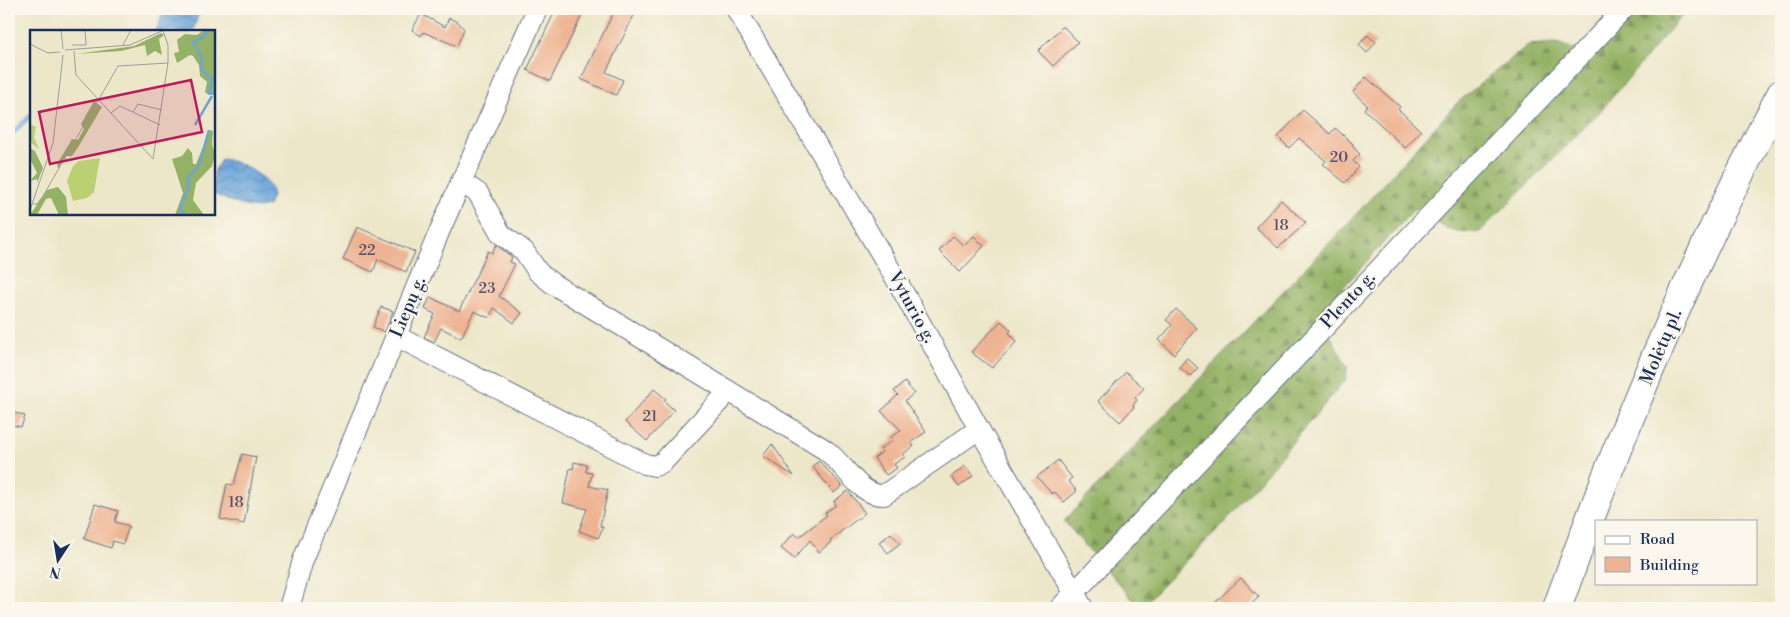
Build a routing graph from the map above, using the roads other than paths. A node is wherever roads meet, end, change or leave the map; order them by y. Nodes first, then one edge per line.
1 (537, 9) edge
2 (736, 9) edge
3 (1624, 9) edge
4 (1781, 94) edge
5 (461, 182) junction
6 (396, 336) junction
7 (729, 391) junction
8 (979, 429) junction
9 (1078, 600) edge
10 (289, 608) edge
11 (1060, 608) edge
12 (1557, 608) edge

1 - 5 street, Liepų g.
2 - 8 street, Vyturio g.
3 - 9 street, Plento g.
4 - 12 highway, Molėtų pl.
5 - 6 street, Liepų g.
5 - 7 street
6 - 7 street
6 - 10 street, Liepų g.
7 - 8 street
8 - 9 street, Vyturio g.
9 - 11 street, Plento g.

